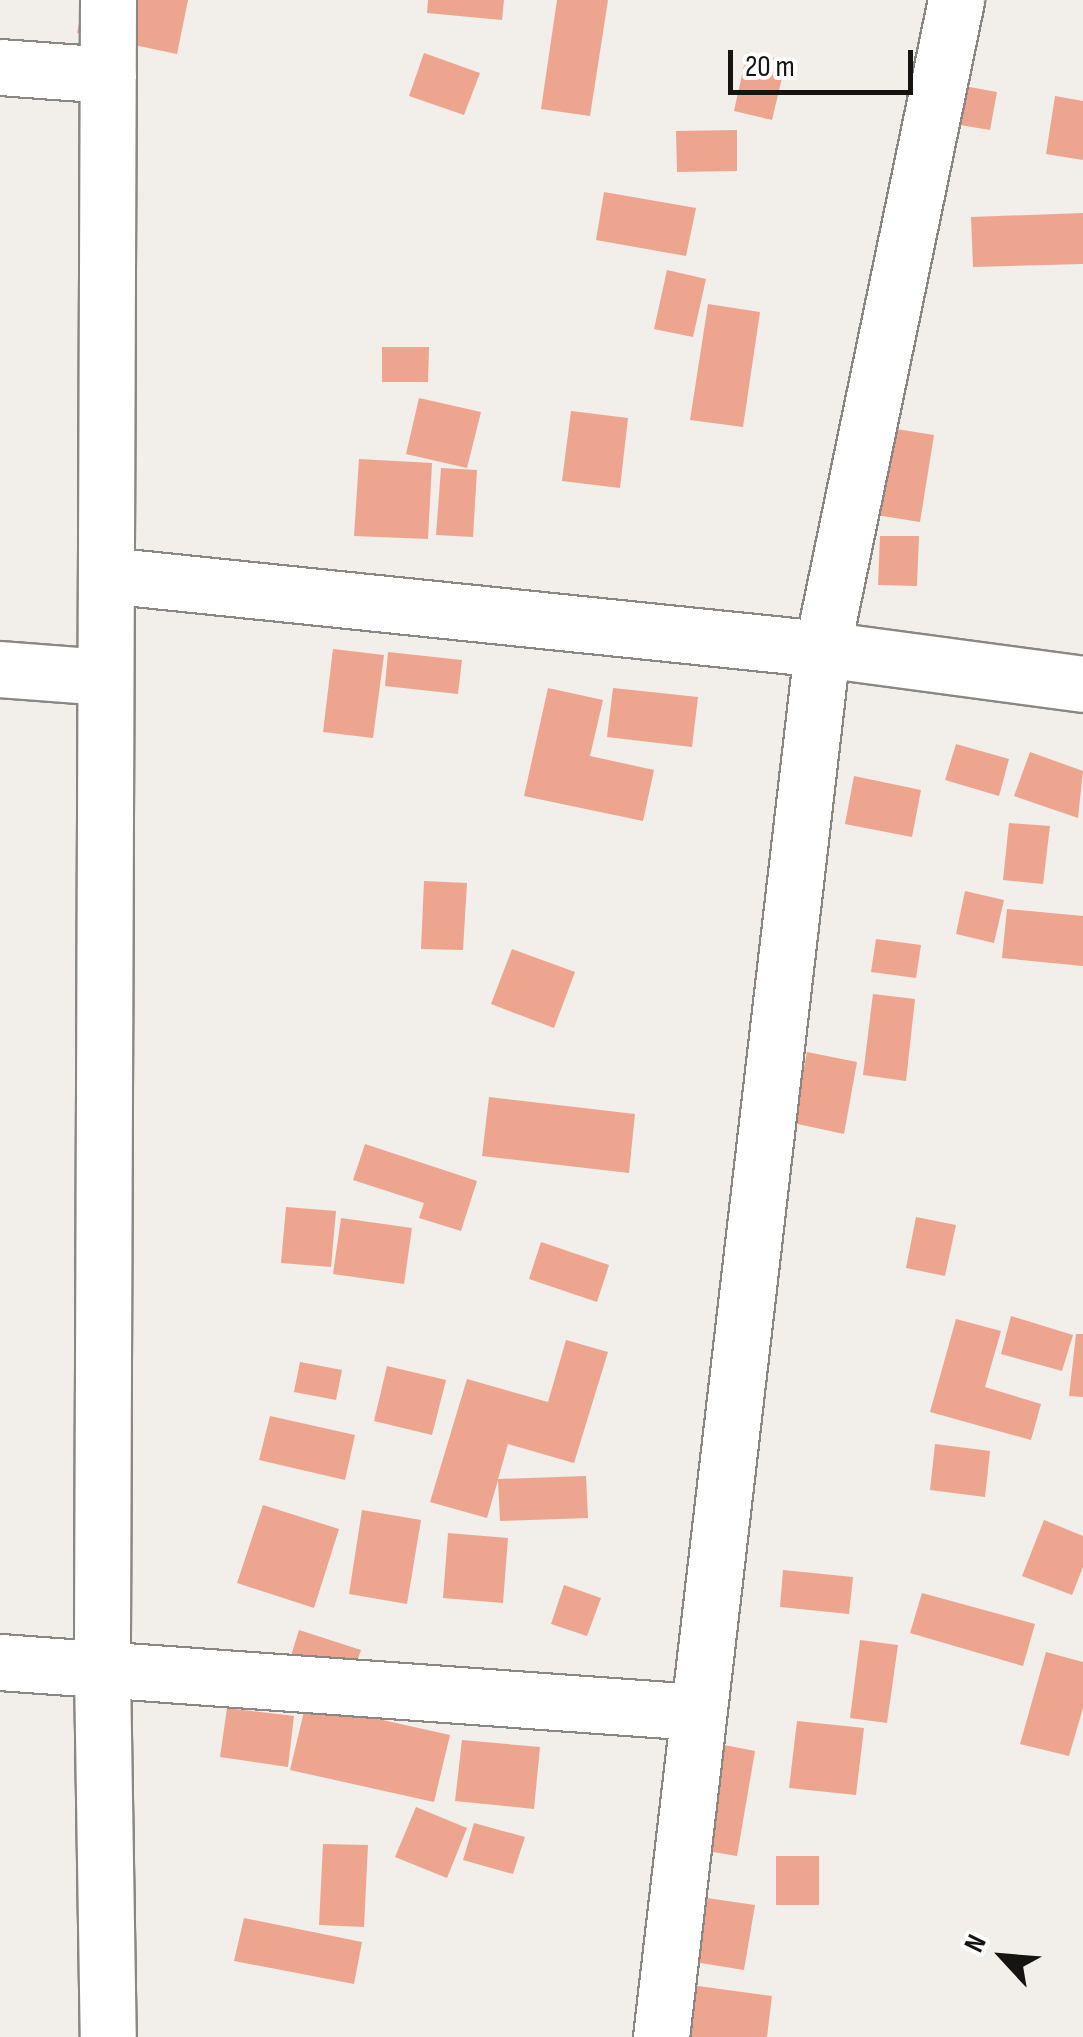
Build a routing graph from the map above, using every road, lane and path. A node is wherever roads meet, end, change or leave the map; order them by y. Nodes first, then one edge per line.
1 (108, 0) edge
2 (956, 0) edge
3 (0, 67) edge
4 (108, 75) junction
5 (106, 575) junction
6 (822, 649) junction
7 (0, 669) edge
8 (105, 677) junction
9 (1083, 684) edge
10 (0, 1662) edge
11 (102, 1670) junction
12 (696, 1712) junction
13 (108, 2037) edge
14 (660, 2037) edge

1 - 4 street
2 - 6 street
3 - 4 street
4 - 5 street
5 - 6 street
5 - 8 street
6 - 9 street
6 - 12 street
7 - 8 street
8 - 11 street
10 - 11 street
11 - 12 street
11 - 13 street
12 - 14 street

